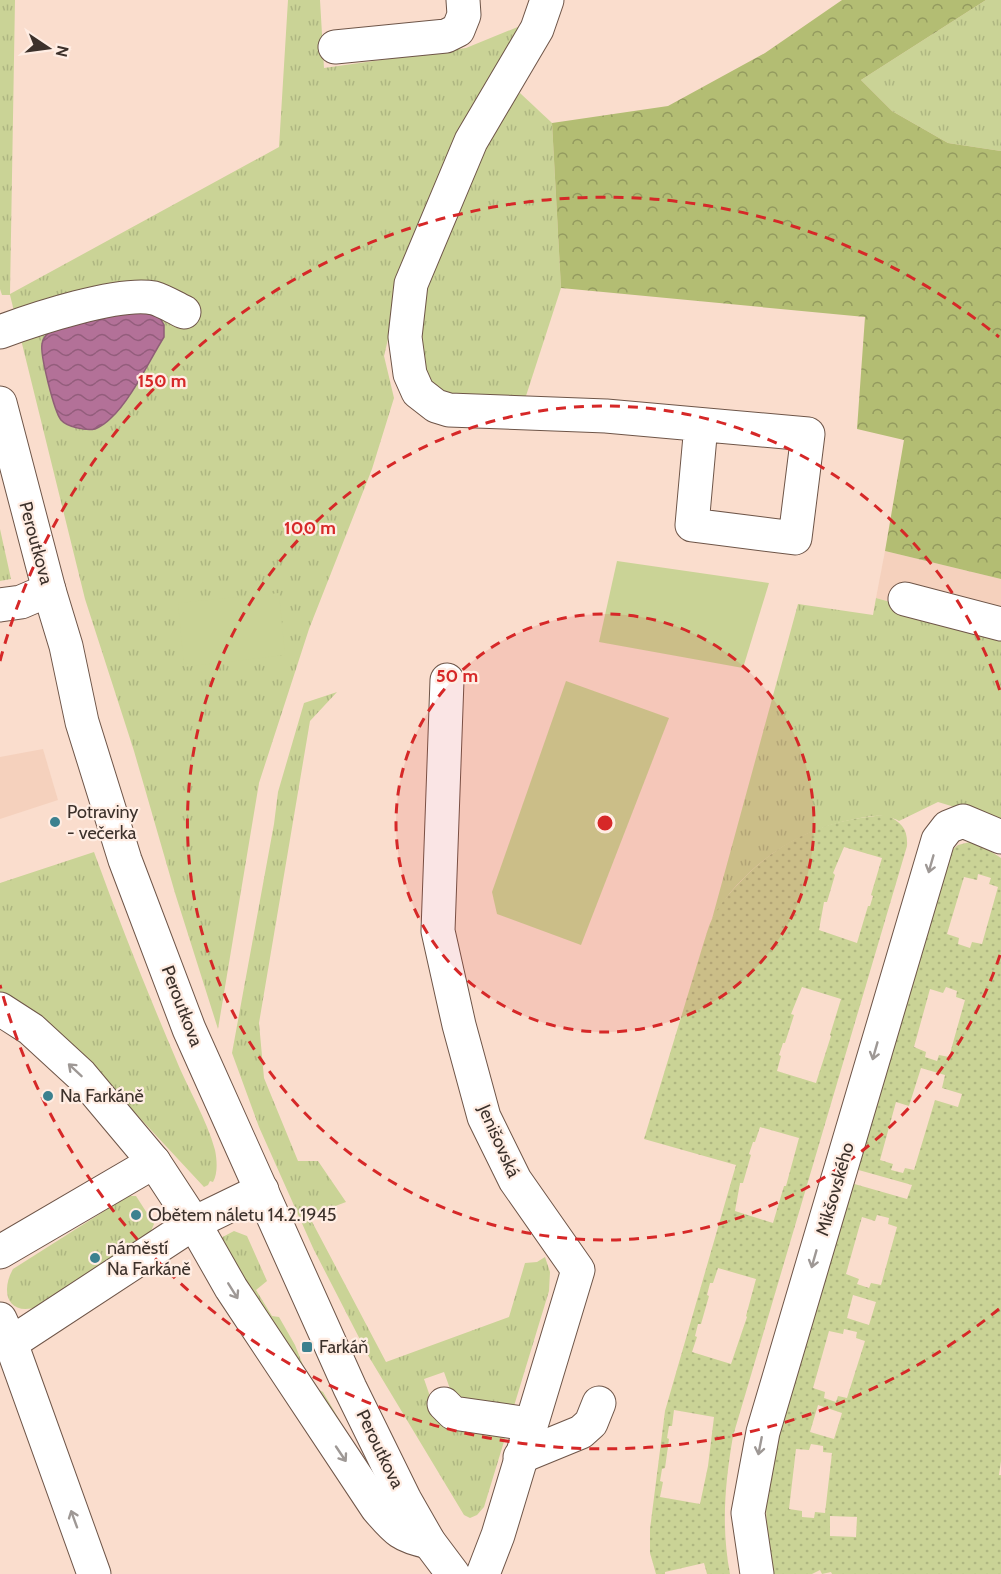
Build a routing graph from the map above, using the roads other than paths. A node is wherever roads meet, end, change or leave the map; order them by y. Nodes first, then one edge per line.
1 (464, 0) edge
2 (547, 0) edge
3 (335, 47) dead end
4 (184, 312) dead end
5 (0, 332) edge
6 (0, 403) edge
7 (701, 425) junction
8 (48, 590) junction
9 (905, 599) dead end
10 (0, 605) edge
11 (1001, 624) edge
12 (447, 680) dead end
13 (1001, 837) edge
14 (0, 1010) edge
15 (154, 1162) junction
16 (262, 1190) junction
17 (194, 1223) junction
18 (0, 1252) edge
19 (5, 1331) edge
20 (599, 1402) dead end
21 (444, 1404) dead end
22 (530, 1424) junction
23 (520, 1457) junction
24 (429, 1542) junction
25 (94, 1574) edge
26 (453, 1574) edge
27 (483, 1574) edge
28 (757, 1574) edge

1 - 3 street
2 - 7 street
4 - 5 street
6 - 8 street, Peroutkova
7 - 7 street
8 - 10 street
8 - 16 street, Peroutkova
9 - 11 street
12 - 22 street, Jenišovská
13 -> 28 street, Mikšovského
15 -> 14 street
15 - 17 street
15 - 18 street
16 - 17 street
16 - 24 street, Peroutkova
17 - 19 street
17 -> 24 street
25 -> 19 street
20 - 23 street
21 - 22 street
22 - 23 street, Jenišovská
23 - 27 street, Jenišovská
24 - 26 street, Peroutkova

